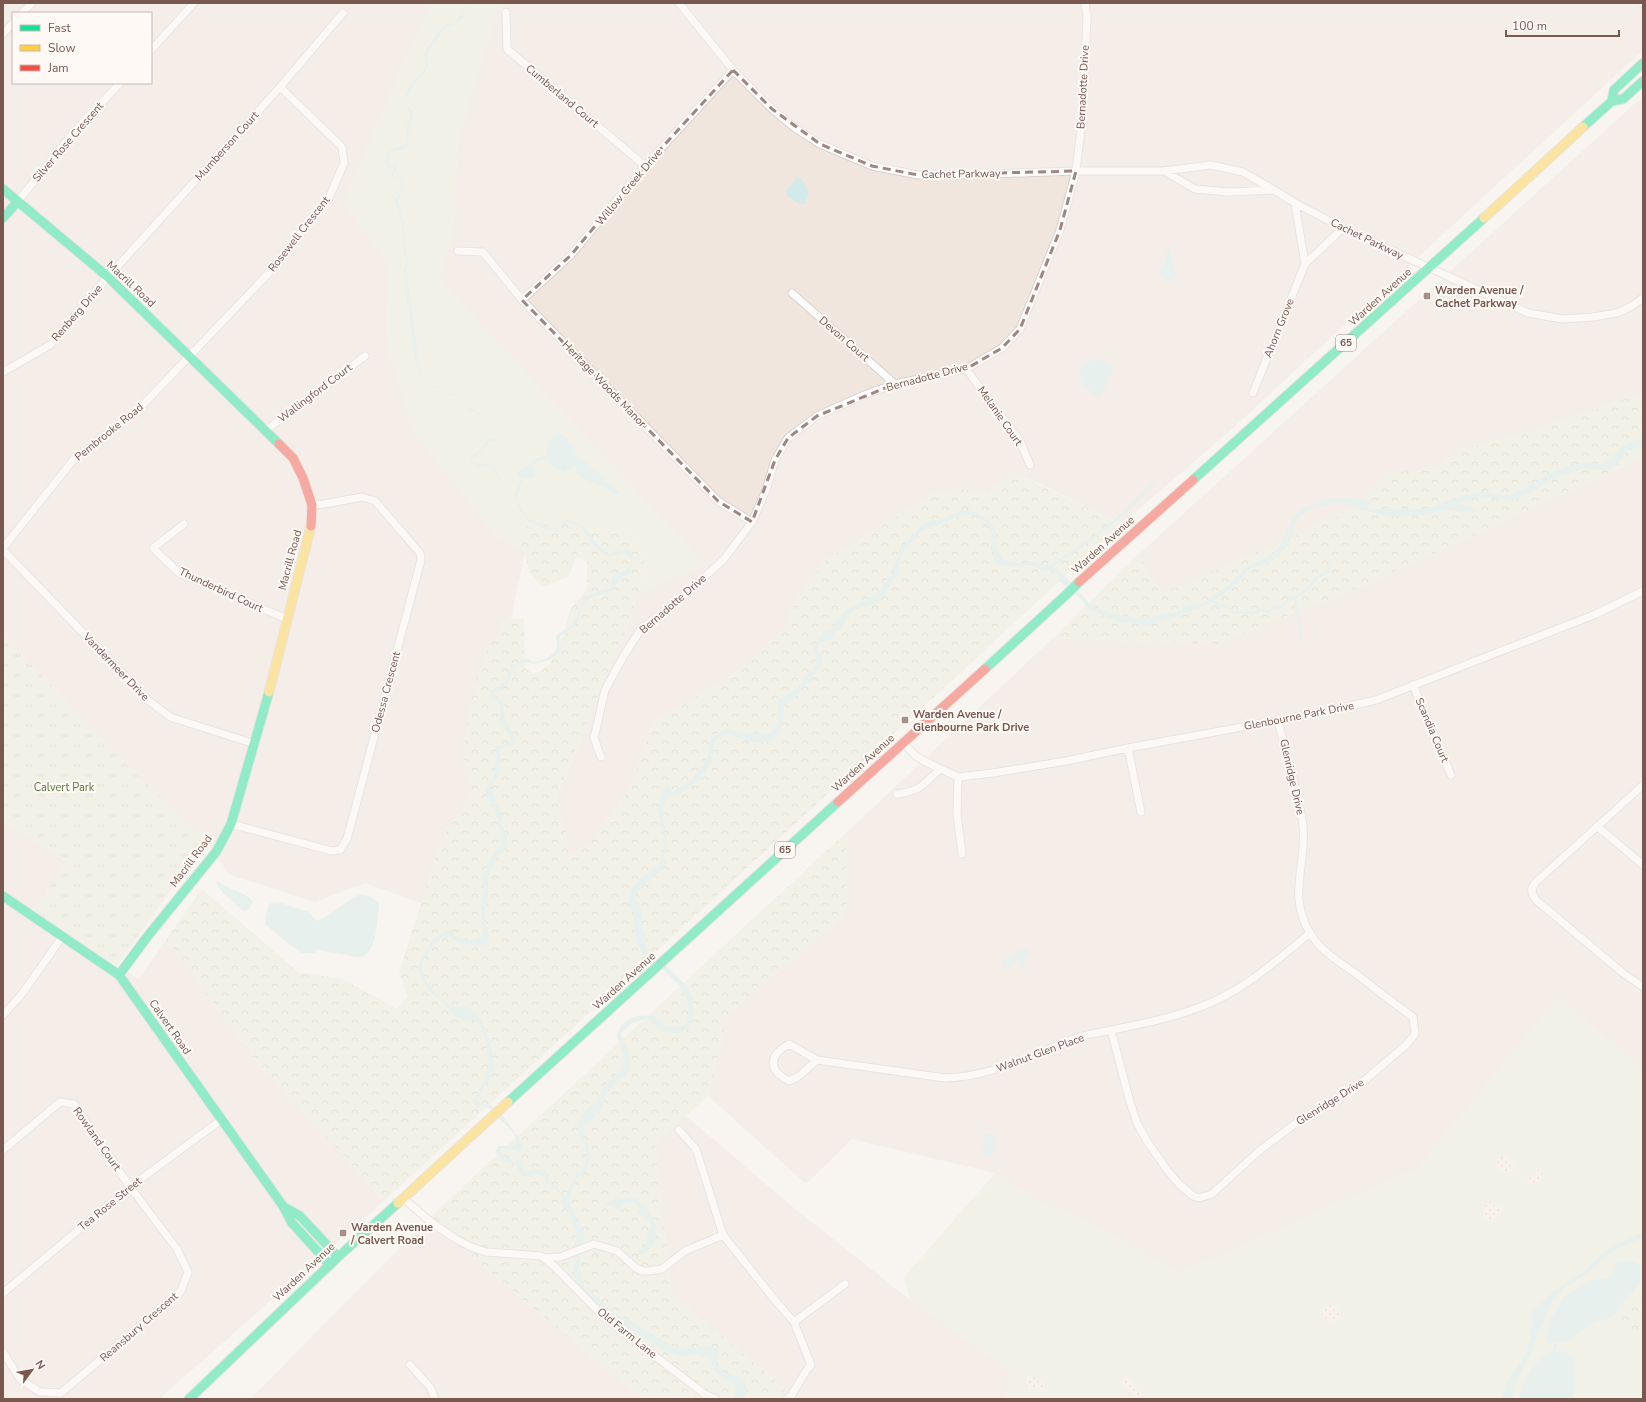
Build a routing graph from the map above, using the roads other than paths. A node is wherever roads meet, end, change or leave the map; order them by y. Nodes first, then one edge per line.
1 (32, 3) edge
2 (194, 3) edge
3 (678, 3) edge
4 (1085, 3) edge
5 (23, 12) edge
6 (506, 12) dead end
7 (343, 13) dead end
8 (12, 24) edge
9 (3, 34) edge
10 (152, 49) edge
11 (1643, 63) edge
12 (733, 70) junction
13 (1643, 81) edge
14 (119, 84) edge
15 (280, 86) junction
16 (1612, 101) junction
17 (644, 166) junction
18 (1076, 171) junction
19 (1164, 171) junction
20 (3, 189) edge
21 (1274, 190) junction
22 (18, 201) junction
23 (1295, 204) junction
24 (3, 218) edge
25 (1343, 228) junction
26 (458, 251) dead end
27 (1305, 264) junction
28 (1429, 268) junction
29 (108, 277) junction
30 (792, 293) dead end
31 (1643, 298) edge
32 (522, 300) junction
33 (190, 356) junction
34 (365, 356) dead end
35 (966, 369) junction
36 (3, 372) edge
37 (895, 384) junction
38 (1253, 393) dead end
39 (266, 430) junction
40 (1030, 465) dead end
41 (312, 505) junction
42 (752, 522) junction
43 (184, 524) dead end
44 (3, 549) edge
45 (1643, 591) edge
46 (287, 619) junction
47 (1413, 685) junction
48 (1278, 720) junction
49 (903, 743) junction
50 (255, 744) junction
51 (1128, 748) junction
52 (600, 757) dead end
53 (940, 769) junction
54 (1451, 775) dead end
55 (958, 777) junction
56 (1643, 785) edge
57 (898, 794) dead end
58 (1141, 812) dead end
59 (231, 824) junction
60 (1598, 826) junction
61 (962, 854) dead end
62 (1643, 865) edge
63 (3, 896) edge
64 (1310, 933) junction
65 (62, 937) junction
66 (119, 975) junction
67 (1643, 987) edge
68 (3, 1015) edge
69 (1111, 1030) junction
70 (817, 1060) junction
71 (221, 1120) junction
72 (679, 1130) dead end
73 (3, 1150) edge
74 (130, 1187) junction
75 (403, 1198) junction
76 (283, 1206) junction
77 (723, 1235) junction
78 (338, 1257) junction
79 (544, 1258) junction
80 (330, 1264) junction
81 (845, 1284) dead end
82 (3, 1293) edge
83 (794, 1322) junction
84 (3, 1352) edge
85 (410, 1365) dead end
86 (189, 1399) edge
87 (435, 1399) edge
88 (716, 1399) edge
89 (787, 1399) edge

1 - 5 street
2 - 10 street
3 - 12 street, Cachet Parkway
4 - 18 street, Bernadotte Drive
6 - 17 street, Cumberland Court
7 - 15 street, Mumberson Court
8 - 9 street
11 - 16 main road, Warden Avenue / 65
12 - 17 street, Willow Creek Drive
12 - 18 street, Cachet Parkway
13 - 16 main road, Warden Avenue / 65
14 - 22 street, Silver Rose Crescent
15 - 29 street, Mumberson Court
15 - 33 street, Rosewell Crescent
16 - 28 main road, Warden Avenue / 65
17 - 32 street, Willow Creek Drive
18 - 19 street, Cachet Parkway
18 - 35 street, Bernadotte Drive
19 - 21 street
19 - 21 street, Cachet Parkway
20 - 22 main road, Macrill Road
21 - 23 street, Cachet Parkway
22 - 24 main road
22 - 29 main road, Macrill Road
23 - 25 street, Cachet Parkway
23 - 27 street
25 - 27 street, Ahorn Grove
25 - 28 street, Cachet Parkway
26 - 32 street, Heritage Woods Manor
27 - 38 street, Ahorn Grove
28 - 31 street, Cachet Parkway
28 - 49 main road, Warden Avenue / 65
29 - 33 main road, Macrill Road
29 - 36 street, Renberg Drive
30 - 37 street, Devon Court
32 - 42 street, Heritage Woods Manor
33 - 39 main road, Macrill Road
33 - 44 street, Pembrooke Road
34 - 39 street, Wallingford Court
35 - 37 street, Bernadotte Drive
35 - 40 street, Melanie Court
37 - 42 street, Bernadotte Drive
39 - 41 main road, Macrill Road
41 - 46 main road, Macrill Road
41 - 59 street, Odessa Crescent
42 - 52 street, Bernadotte Drive
43 - 46 street, Thunderbird Court
44 - 50 street, Vandermeer Drive
45 - 47 street, Glenbourne Park Drive
46 - 50 main road, Macrill Road
47 - 48 street, Glenbourne Park Drive
47 - 54 street, Scandia Court
48 - 51 street, Glenbourne Park Drive
48 - 64 street, Glenridge Drive
49 - 53 street
49 - 75 main road, Warden Avenue / 65
50 - 59 main road, Macrill Road
51 - 55 street, Glenbourne Park Drive
51 - 58 street
53 - 55 street
53 - 57 street
55 - 61 street
56 - 60 street
59 - 66 main road, Macrill Road
60 - 62 street
60 - 67 street
63 - 65 main road, Calvert Road
64 - 69 street, Walnut Glen Place
64 - 69 street, Glenridge Drive
65 - 66 main road, Calvert Road
65 - 68 street
66 - 71 main road, Calvert Road
69 - 70 street, Walnut Glen Place
70 - 70 street, Walnut Glen Place
71 - 74 street, Tea Rose Street
71 - 76 main road, Calvert Road
72 - 77 street
73 - 74 street, Rowland Court
74 - 82 street, Tea Rose Street
74 - 84 street, Reansbury Crescent
75 - 78 main road, Warden Avenue / 65
75 - 79 street
76 - 78 main road, Calvert Road
76 - 80 main road, Calvert Road
77 - 79 street
77 - 83 street
78 - 80 main road, Warden Avenue / 65
79 - 88 street, Old Farm Lane
80 - 86 main road, Warden Avenue / 65
81 - 83 street
83 - 89 street
85 - 87 street

